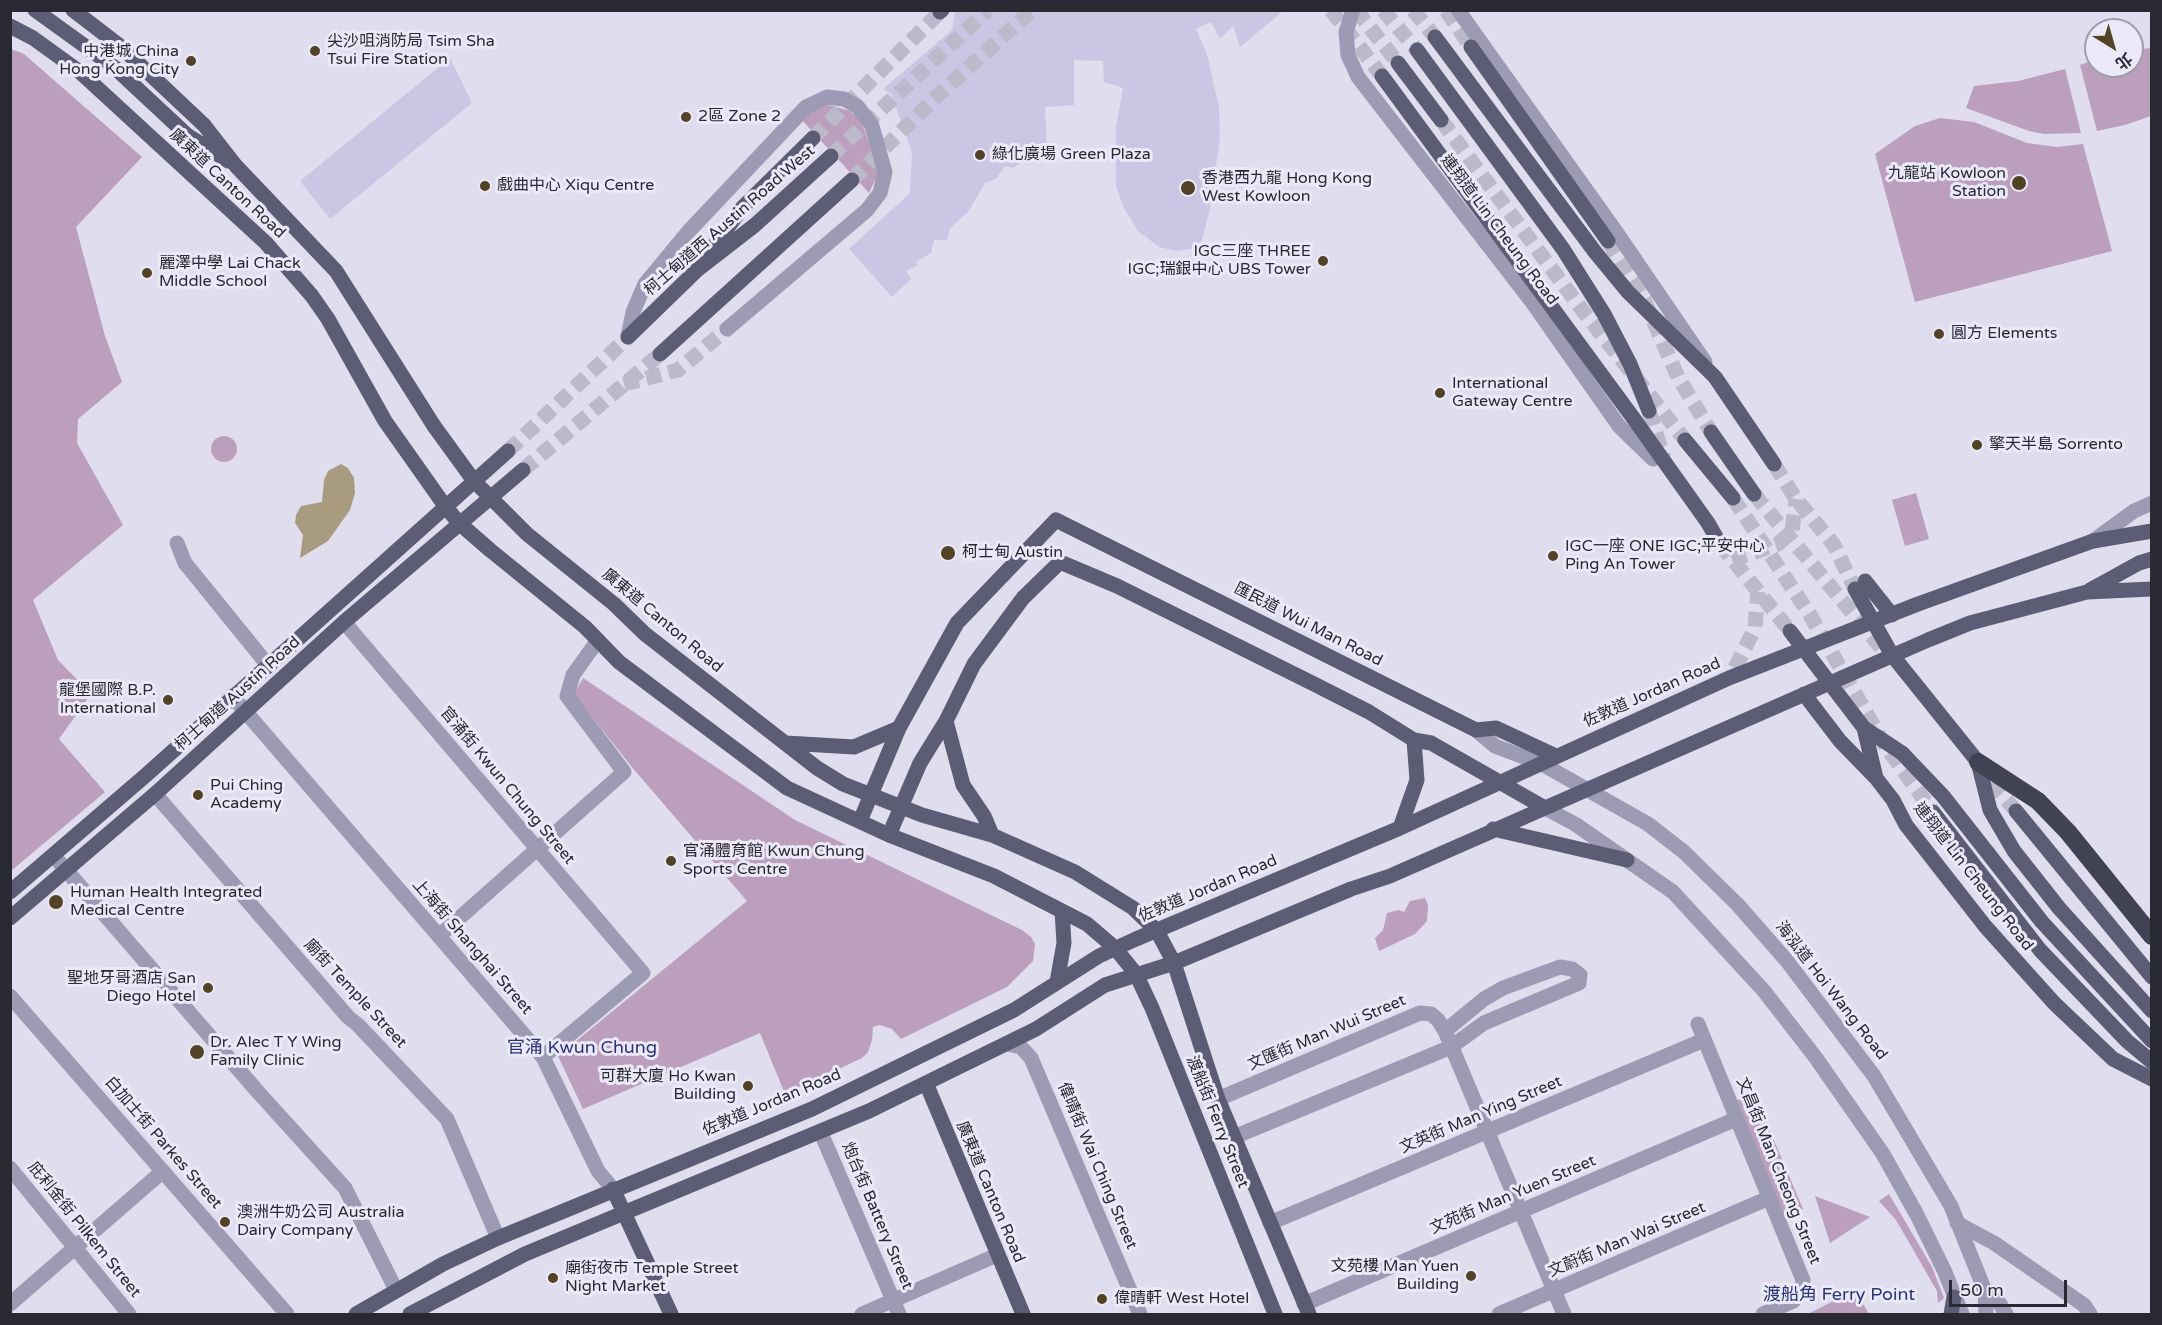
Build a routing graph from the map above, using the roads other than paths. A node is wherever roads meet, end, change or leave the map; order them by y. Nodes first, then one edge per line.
1 (34, 10) edge
2 (74, 10) edge
3 (1353, 10) edge
4 (1458, 10) edge
5 (10, 26) edge
6 (1435, 37) tunnel mouth
7 (1471, 47) tunnel mouth
8 (1417, 50) tunnel mouth
9 (1398, 63) tunnel mouth
10 (1382, 76) tunnel mouth
11 (1441, 120) tunnel mouth
12 (813, 138) tunnel mouth
13 (831, 156) tunnel mouth
14 (236, 166) junction
15 (852, 180) tunnel mouth
16 (1608, 241) tunnel mouth
17 (697, 270) junction
18 (727, 329) tunnel mouth
19 (628, 337) joint
20 (660, 354) tunnel mouth
21 (1715, 377) junction
22 (1648, 411) tunnel mouth
23 (1711, 432) tunnel mouth
24 (1685, 440) tunnel mouth
25 (508, 451) tunnel mouth
26 (1653, 459) joint
27 (1773, 464) tunnel mouth
28 (1668, 469) junction
29 (523, 470) tunnel mouth
30 (474, 481) junction
31 (1754, 494) tunnel mouth
32 (489, 498) junction
33 (1733, 498) tunnel mouth
34 (2151, 503) edge
35 (445, 506) junction
36 (459, 523) junction
37 (2151, 531) edge
38 (2093, 541) junction
39 (177, 543) dead end
40 (1720, 544) tunnel mouth
41 (2151, 559) edge
42 (2151, 589) edge
43 (2087, 591) junction
44 (1892, 615) junction
45 (344, 622) junction
46 (1873, 622) junction
47 (1791, 631) tunnel mouth
48 (598, 640) junction
49 (1804, 648) junction
50 (1892, 655) junction
51 (267, 664) junction
52 (1829, 683) junction
53 (1804, 694) junction
54 (232, 696) junction
55 (245, 711) junction
56 (946, 720) junction
57 (899, 728) junction
58 (1864, 728) junction
59 (1476, 730) junction
60 (1414, 740) junction
61 (784, 743) junction
62 (1556, 756) junction
63 (1978, 762) junction
64 (1542, 764) junction
65 (1876, 778) junction
66 (1498, 783) junction
67 (1587, 788) junction
68 (155, 794) junction
69 (870, 796) junction
70 (902, 807) junction
71 (1545, 808) junction
72 (1932, 812) tunnel mouth
73 (2016, 812) tunnel mouth
74 (860, 821) junction
75 (1400, 828) junction
76 (1493, 829) junction
77 (992, 835) junction
78 (889, 836) junction
79 (537, 848) junction
80 (54, 856) junction
81 (1627, 860) junction
82 (67, 870) junction
83 (10, 892) edge
84 (1062, 911) junction
85 (10, 918) edge
86 (1157, 931) junction
87 (439, 936) junction
88 (2151, 936) edge
89 (1115, 948) junction
90 (1174, 963) junction
91 (1136, 974) junction
92 (2151, 977) edge
93 (1057, 982) junction
94 (10, 996) edge
95 (2151, 1011) edge
96 (1698, 1023) dead end
97 (1445, 1031) junction
98 (1704, 1040) junction
99 (2151, 1041) edge
100 (1007, 1044) junction
101 (1451, 1047) junction
102 (543, 1057) junction
103 (2151, 1062) edge
104 (2151, 1079) edge
105 (926, 1083) junction
106 (1218, 1099) junction
107 (1736, 1119) junction
108 (1487, 1132) junction
109 (821, 1133) junction
110 (1234, 1137) junction
111 (10, 1168) edge
112 (163, 1171) junction
113 (613, 1189) junction
114 (1769, 1198) junction
115 (1520, 1211) junction
116 (625, 1214) junction
117 (1270, 1223) junction
118 (1957, 1223) junction
119 (498, 1238) junction
120 (76, 1247) junction
121 (997, 1255) junction
122 (396, 1290) junction
123 (1554, 1291) junction
124 (1985, 1291) junction
125 (1954, 1297) junction
126 (10, 1304) edge
127 (896, 1308) edge
128 (1307, 1309) edge
129 (429, 1310) edge
130 (129, 1314) edge
131 (287, 1314) edge
132 (356, 1314) edge
133 (410, 1314) edge
134 (671, 1314) edge
135 (862, 1314) edge
136 (1023, 1314) edge
137 (1140, 1314) edge
138 (1275, 1314) edge
139 (1499, 1314) edge
140 (1564, 1314) edge
141 (1764, 1314) edge
142 (1951, 1314) edge
143 (1962, 1314) edge
144 (1986, 1314) edge
145 (2006, 1314) edge
146 (2090, 1314) edge

1 - 14 main road, 廣東道 Canton Road
2 - 14 main road, 廣東道 Canton Road
3 - 26 street, 連翔道 Lin Cheung Road
4 - 21 street
5 - 35 main road, 廣東道 Canton Road
6 - 21 main road
7 - 16 main road
8 - 22 main road
9 - 11 main road
10 - 28 main road
12 - 17 main road
13 - 17 main road, 柯士甸道西 Austin Road West
14 - 30 main road, 廣東道 Canton Road
15 - 20 main road
17 - 19 main road, 柯士甸道西 Austin Road West
18 - 19 street, 柯士甸道西 Austin Road West
21 - 27 main road
23 - 31 main road
24 - 33 main road
25 - 30 main road
26 - 28 main road
28 - 40 main road
29 - 32 main road
30 - 32 main road, 廣東道 Canton Road
30 - 35 main road, 柯士甸道 Austin Road
32 - 36 main road, 柯士甸道 Austin Road
32 - 61 main road, 廣東道 Canton Road
34 - 38 street, 佐敦道 Jordan Road
35 - 36 main road, 廣東道 Canton Road
35 - 51 main road, 柯士甸道 Austin Road
36 - 45 main road, 柯士甸道 Austin Road
36 - 48 main road, 廣東道 Canton Road
37 - 38 main road, 佐敦道 Jordan Road
38 - 44 main road, 佐敦道 Jordan Road
39 - 51 street
41 - 43 main road
42 - 43 main road
43 - 50 main road
44 - 46 main road, 佐敦道 Jordan Road
44 - 46 main road
45 - 55 main road, 柯士甸道 Austin Road
45 - 79 street, 官涌街 Kwun Chung Street
46 - 49 main road, 佐敦道 Jordan Road
46 - 50 main road
47 - 49 main road, 連翔道 Lin Cheung Road
48 - 74 main road, 廣東道 Canton Road
48 - 79 street
49 - 52 main road, 連翔道 Lin Cheung Road
49 - 62 main road, 佐敦道 Jordan Road
50 - 52 main road
50 - 63 main road
51 - 54 main road, 柯士甸道 Austin Road
52 - 53 main road
52 - 58 main road, 連翔道 Lin Cheung Road
53 - 65 main road
53 - 67 main road
54 - 55 street, 上海街 Shanghai Street
54 - 80 main road, 柯士甸道 Austin Road
55 - 68 main road, 柯士甸道 Austin Road
55 - 87 street, 上海街 Shanghai Street
56 - 60 main road
56 - 70 main road
56 - 77 main road
57 - 59 main road, 匯民道 Wui Man Road
57 - 61 main road
57 - 69 main road
58 - 65 main road, 連翔道 Lin Cheung Road
58 - 99 main road
59 - 62 main road
59 - 64 street, 匯民道 Wui Man Road
60 - 66 main road
60 - 75 main road
61 - 69 main road, 廣東道 Canton Road
62 - 64 main road, 佐敦道 Jordan Road
63 - 88 highway
63 - 95 main road
64 - 66 main road, 佐敦道 Jordan Road
64 - 67 street, 海泓道 Hoi Wang Road
65 - 104 main road, 連翔道 Lin Cheung Road
66 - 71 main road
66 - 75 main road, 佐敦道 Jordan Road
67 - 71 main road
67 - 118 street, 海泓道 Hoi Wang Road
68 - 82 main road, 柯士甸道 Austin Road
68 - 119 street, 廟街 Temple Street
69 - 70 main road, 廣東道 Canton Road
69 - 74 main road
70 - 77 main road, 廣東道 Canton Road
70 - 78 main road
71 - 76 main road
71 - 81 street
72 - 103 main road
73 - 92 main road
74 - 78 main road, 廣東道 Canton Road
75 - 86 main road, 佐敦道 Jordan Road
76 - 81 main road
76 - 90 main road
77 - 86 main road, 廣東道 Canton Road
78 - 84 main road, 廣東道 Canton Road
79 - 87 street
79 - 102 street, 官涌街 Kwun Chung Street
80 - 82 street
80 - 83 main road, 柯士甸道 Austin Road
81 - 125 street
82 - 85 main road, 柯士甸道 Austin Road
82 - 122 street
84 - 89 main road, 廣東道 Canton Road
84 - 93 main road
86 - 89 main road, 佐敦道 Jordan Road
86 - 90 main road, 廣東道 Canton Road
87 - 102 street, 上海街 Shanghai Street
89 - 91 main road, 渡船街 Ferry Street
89 - 93 main road, 佐敦道 Jordan Road
90 - 91 main road
90 - 106 main road, 渡船街 Ferry Street
91 - 100 main road
91 - 138 main road, 渡船街 Ferry Street
93 - 113 main road, 佐敦道 Jordan Road
94 - 112 street, 白加士街 Parkes Street
96 - 98 street, 文昌街 Man Cheong Street
97 - 101 street
97 - 101 street
97 - 106 street, 文匯街 Man Wui Street
98 - 107 street, 文昌街 Man Cheong Street
98 - 108 street, 文英街 Man Ying Street
100 - 105 main road
100 - 137 street, 偉晴街 Wai Ching Street
101 - 108 street
101 - 110 street
102 - 113 street, 上海街 Shanghai Street
105 - 109 main road
105 - 121 main road, 廣東道 Canton Road
106 - 110 main road, 渡船街 Ferry Street
107 - 114 street, 文昌街 Man Cheong Street
107 - 115 street, 文苑街 Man Yuen Street
108 - 115 street
108 - 117 street, 文英街 Man Ying Street
109 - 116 main road
109 - 127 street, 炮台街 Battery Street
110 - 117 main road, 渡船街 Ferry Street
111 - 120 street, 庇利金街 Pilkem Street
112 - 120 street
112 - 131 street, 白加士街 Parkes Street
113 - 116 main road, 上海街 Shanghai Street
113 - 119 main road, 佐敦道 Jordan Road
114 - 123 street, 文蔚街 Man Wai Street
114 - 141 street, 文昌街 Man Cheong Street
115 - 123 street
115 - 128 street, 文苑街 Man Yuen Street
116 - 129 main road
116 - 134 main road, 上海街 Shanghai Street
117 - 128 main road, 渡船街 Ferry Street
118 - 124 street, 海泓道 Hoi Wang Road
118 - 146 street
119 - 122 main road, 佐敦道 Jordan Road
120 - 126 street
120 - 130 street, 庇利金街 Pilkem Street
121 - 127 street
121 - 136 main road, 廣東道 Canton Road
122 - 132 main road, 佐敦道 Jordan Road
123 - 139 street, 文蔚街 Man Wai Street
123 - 140 street
124 - 144 street
124 - 145 street, 海泓道 Hoi Wang Road
125 - 142 main road
125 - 143 street
127 - 135 street
129 - 133 main road

